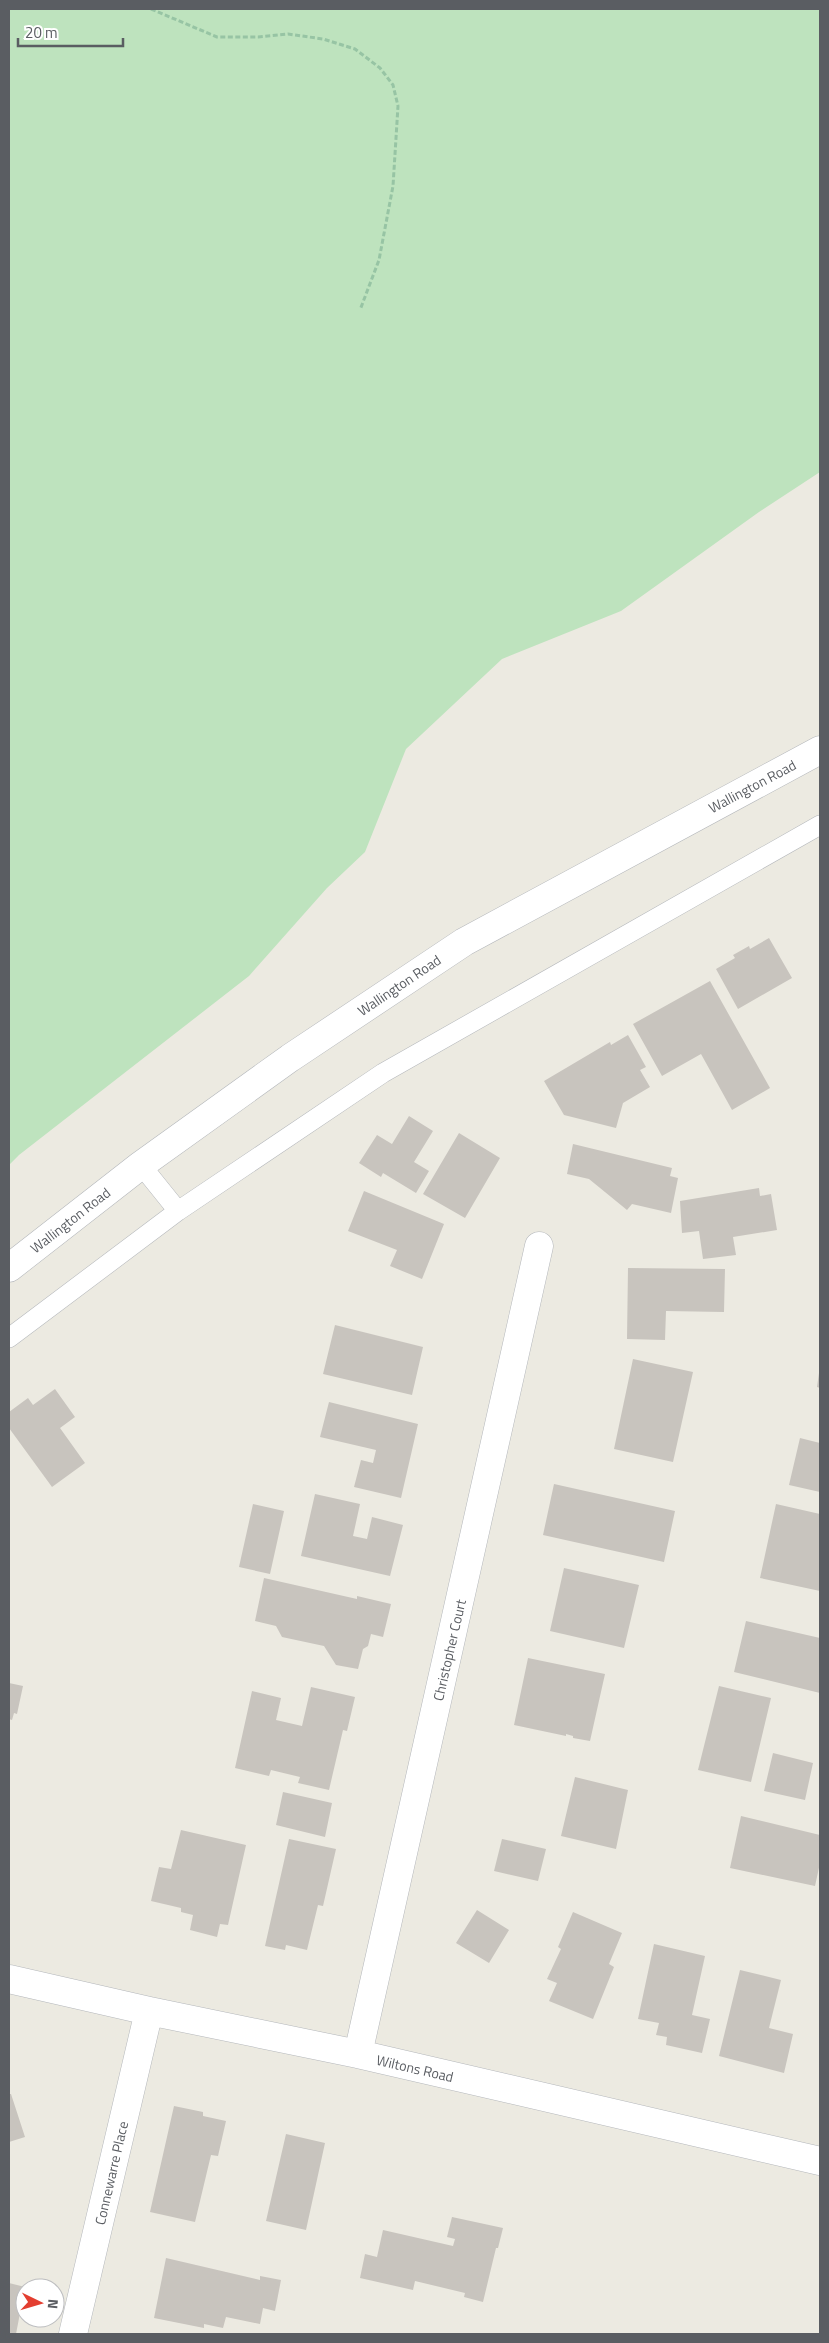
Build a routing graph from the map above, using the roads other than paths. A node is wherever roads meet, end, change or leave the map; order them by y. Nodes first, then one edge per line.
1 (820, 750) edge
2 (820, 826) edge
3 (141, 1165) junction
4 (178, 1211) junction
5 (539, 1246) dead end
6 (9, 1268) edge
7 (9, 1338) edge
8 (9, 1979) edge
9 (149, 2011) junction
10 (358, 2054) junction
11 (820, 2162) edge
12 (73, 2334) edge

1 - 3 street, Wallington Road
2 - 4 lane
3 - 4 lane
3 - 6 street, Wallington Road
4 - 7 lane
5 - 10 street, Christopher Court
8 - 9 street, Wiltons Road
9 - 10 street, Wiltons Road
9 - 12 street, Connewarre Place
10 - 11 street, Wiltons Road

